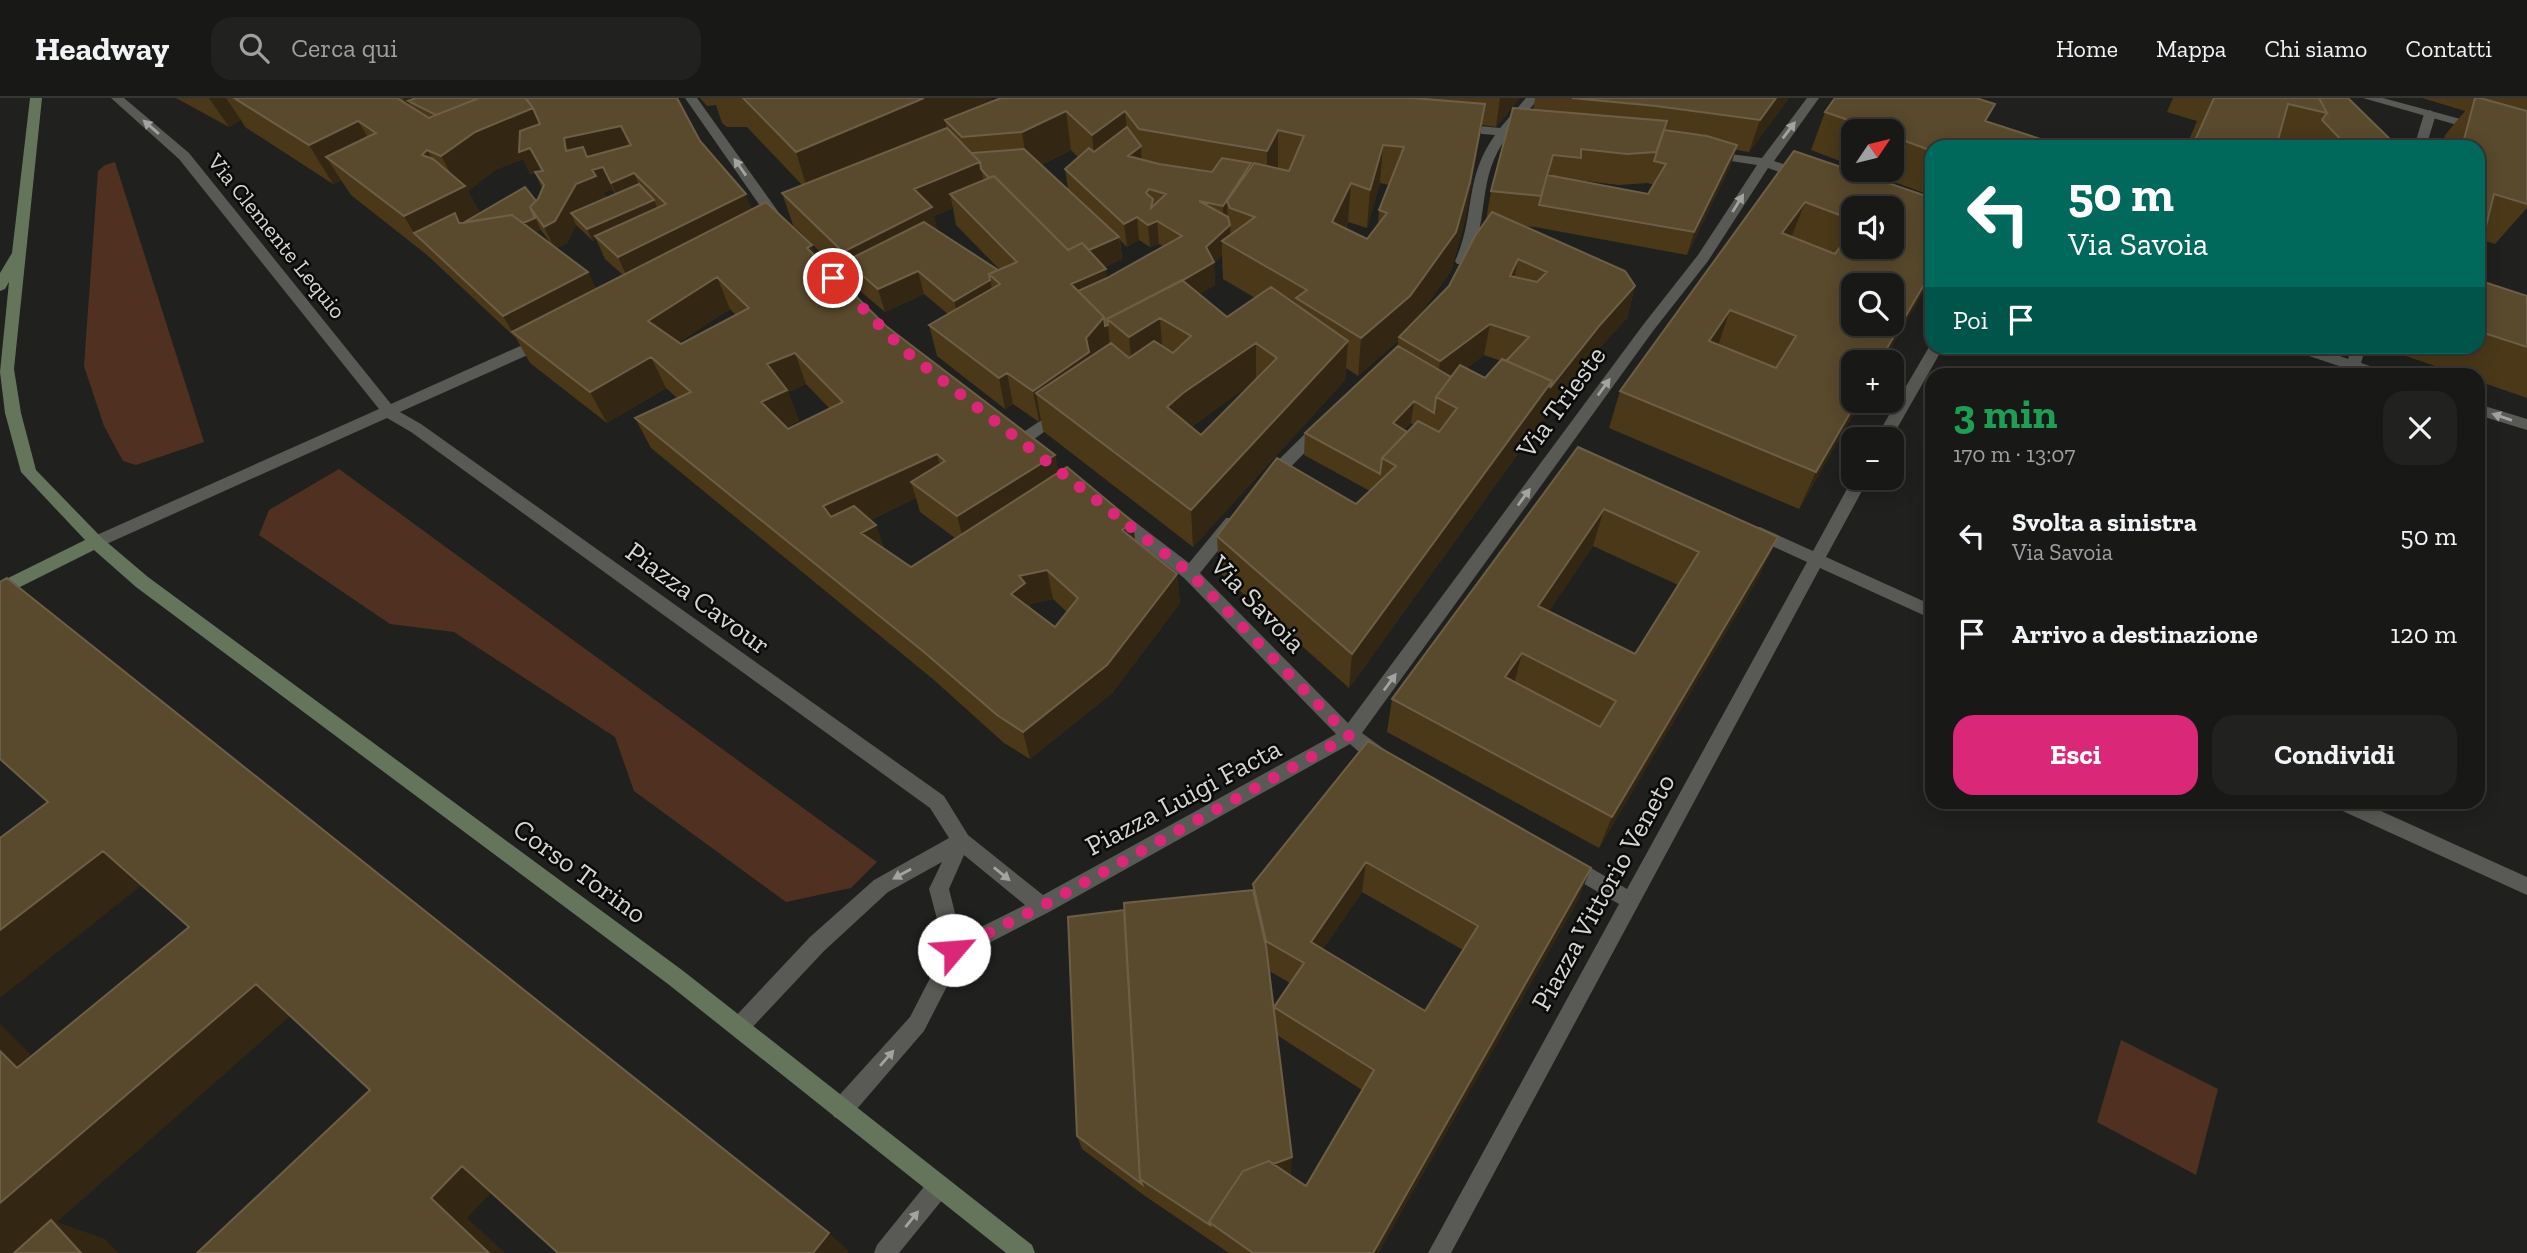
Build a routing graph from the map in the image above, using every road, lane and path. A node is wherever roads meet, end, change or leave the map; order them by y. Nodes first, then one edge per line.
1 (36, 98) edge
2 (117, 98) edge
3 (691, 98) edge
4 (1533, 98) edge
5 (1813, 98) edge
6 (2369, 98) edge
7 (2430, 114) junction
8 (1444, 127) edge
9 (1504, 133) junction
10 (1540, 136) edge
11 (2422, 140) edge
12 (2527, 141) edge
13 (1699, 152) edge
14 (1766, 163) junction
15 (1810, 178) edge
16 (782, 225) edge
17 (20, 251) junction
18 (1454, 277) edge
19 (0, 286) edge
20 (551, 338) edge
21 (1932, 354) edge
22 (2319, 354) edge
23 (2357, 354) edge
24 (2353, 366) junction
25 (2359, 368) edge
26 (1073, 404) edge
27 (2485, 411) edge
28 (390, 412) junction
29 (1329, 419) edge
30 (2527, 425) edge
31 (1890, 427) edge
32 (1021, 441) edge
33 (1854, 490) edge
34 (1258, 491) edge
35 (1106, 508) edge
36 (1240, 512) edge
37 (1735, 522) edge
38 (96, 542) junction
39 (1817, 559) junction
40 (1190, 573) junction
41 (0, 590) edge
42 (1925, 609) edge
43 (1349, 736) junction
44 (1399, 768) edge
45 (2358, 809) edge
46 (961, 841) junction
47 (1550, 854) edge
48 (2527, 886) edge
49 (1631, 901) junction
50 (1042, 906) junction
51 (954, 950) junction
52 (739, 1027) junction
53 (842, 1109) junction
54 (939, 1186) junction
55 (885, 1253) edge
56 (1024, 1253) edge
57 (1439, 1253) edge

1 - 17 main road
28 -> 2 street, Via Clemente Lequio
16 -> 3 street
4 - 9 street
14 -> 5 street, Via Trieste
6 - 7 street
7 - 11 street
7 - 12 street
8 - 9 street
9 - 10 street
9 - 18 street
13 - 14 street
14 - 15 street
43 -> 14 street, Via Trieste
17 - 19 main road
17 - 38 main road
20 - 28 street
21 - 31 street
22 - 24 street
23 - 24 street
24 - 25 street
26 - 32 street
30 -> 27 street
28 - 38 street
28 - 46 street, Piazza Cavour
29 - 34 street
33 - 39 street, Piazza Vittorio Veneto
35 - 40 street, Via Savoia
36 - 40 street
37 - 39 street
38 - 41 main road
38 - 52 main road, Corso Torino
39 - 42 street
39 - 49 street, Piazza Vittorio Veneto
40 - 43 street, Via Savoia
43 - 44 street, Via Savoia
43 - 50 street, Piazza Luigi Facta
45 - 48 street
46 -> 50 street
46 - 51 street
46 -> 52 street
47 - 49 street
49 - 57 street, Piazza Vittorio Veneto
50 - 51 street, Piazza Luigi Facta
53 -> 51 street
52 - 53 main road, Corso Torino
53 - 54 main road, Corso Torino
55 -> 54 street
54 - 56 main road, Corso Torino

